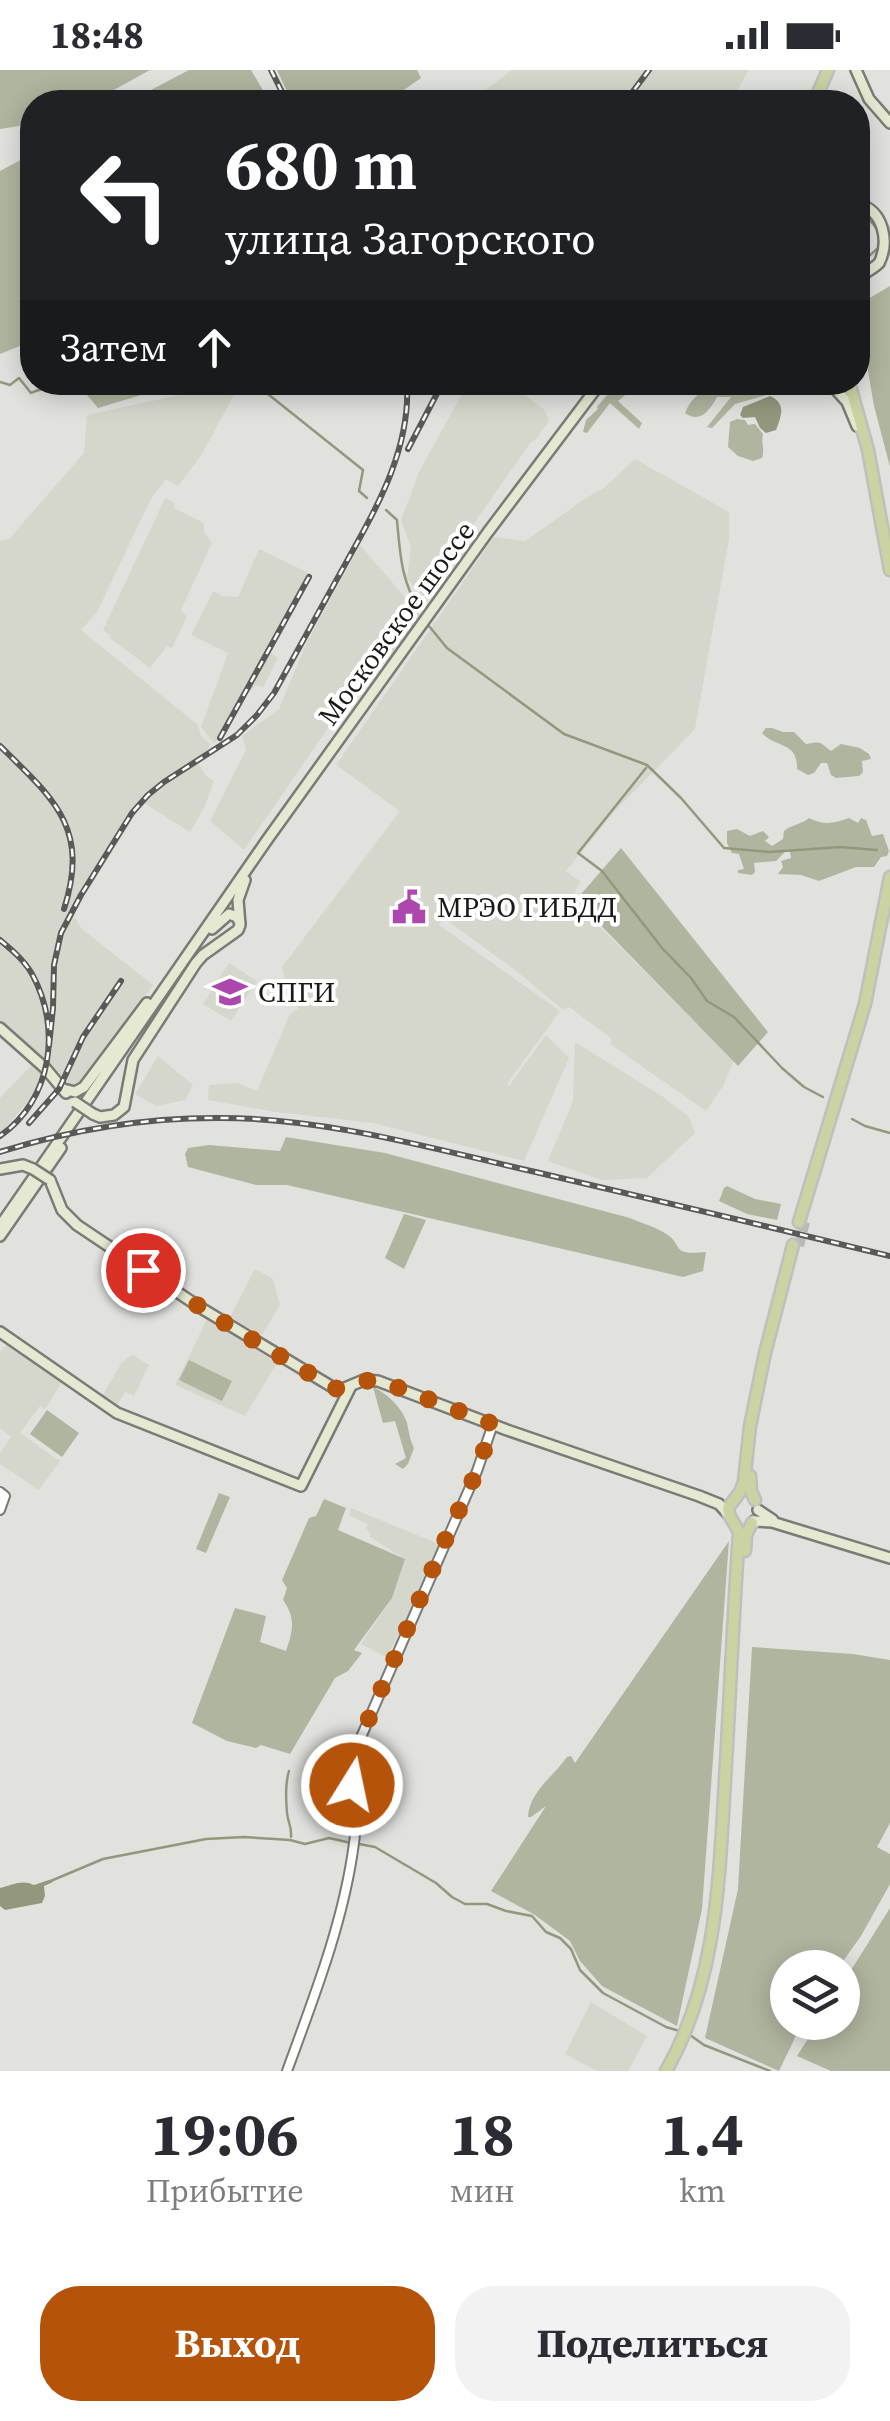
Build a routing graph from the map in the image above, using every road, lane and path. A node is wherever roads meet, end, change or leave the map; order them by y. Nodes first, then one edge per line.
1 (870, 100) edge
2 (890, 123) edge
3 (870, 208) edge
4 (870, 270) edge
5 (597, 395) edge
6 (841, 395) edge
7 (855, 395) edge
8 (856, 395) edge
9 (869, 455) junction
10 (890, 534) edge
11 (890, 570) edge
12 (273, 835) junction
13 (890, 877) edge
14 (245, 879) junction
15 (223, 908) junction
16 (890, 913) edge
17 (240, 925) junction
18 (212, 928) junction
19 (190, 951) junction
20 (0, 1028) edge
21 (103, 1081) junction
22 (62, 1089) junction
23 (0, 1170) edge
24 (0, 1226) edge
25 (0, 1236) edge
26 (0, 1332) edge
27 (351, 1385) junction
28 (493, 1424) junction
29 (3, 1494) edge
30 (699, 1496) junction
31 (735, 1498) junction
32 (0, 1510) edge
33 (755, 1514) junction
34 (731, 1518) junction
35 (890, 1558) edge
36 (694, 2017) junction
37 (288, 2071) edge
38 (669, 2071) edge

1 - 2 main road
3 - 4 main road
5 - 12 main road, Московское шоссе
6 - 9 main road
7 - 9 main road
8 - 10 main road
9 - 11 main road
12 - 14 main road, Московское шоссе
12 - 15 main road, Московское шоссе
13 - 16 main road
14 - 15 main road, Московское шоссе
14 - 17 main road
15 - 17 main road
15 - 18 main road, Московское шоссе
15 - 19 main road, Московское шоссе
17 - 18 main road
17 - 22 main road, bridge
18 - 21 main road, Московское шоссе
19 - 21 main road, Московское шоссе
19 - 22 main road
20 - 22 main road
21 - 24 main road
21 - 25 main road
23 - 27 main road, bridge
26 - 27 main road
27 - 28 main road
28 - 30 main road
28 - 37 street
29 - 32 street
30 - 31 main road
30 - 34 main road
31 - 33 main road
31 - 33 main road
31 - 34 main road
33 - 34 main road
33 - 35 main road
33 - 36 main road
34 - 36 main road
36 - 38 main road

